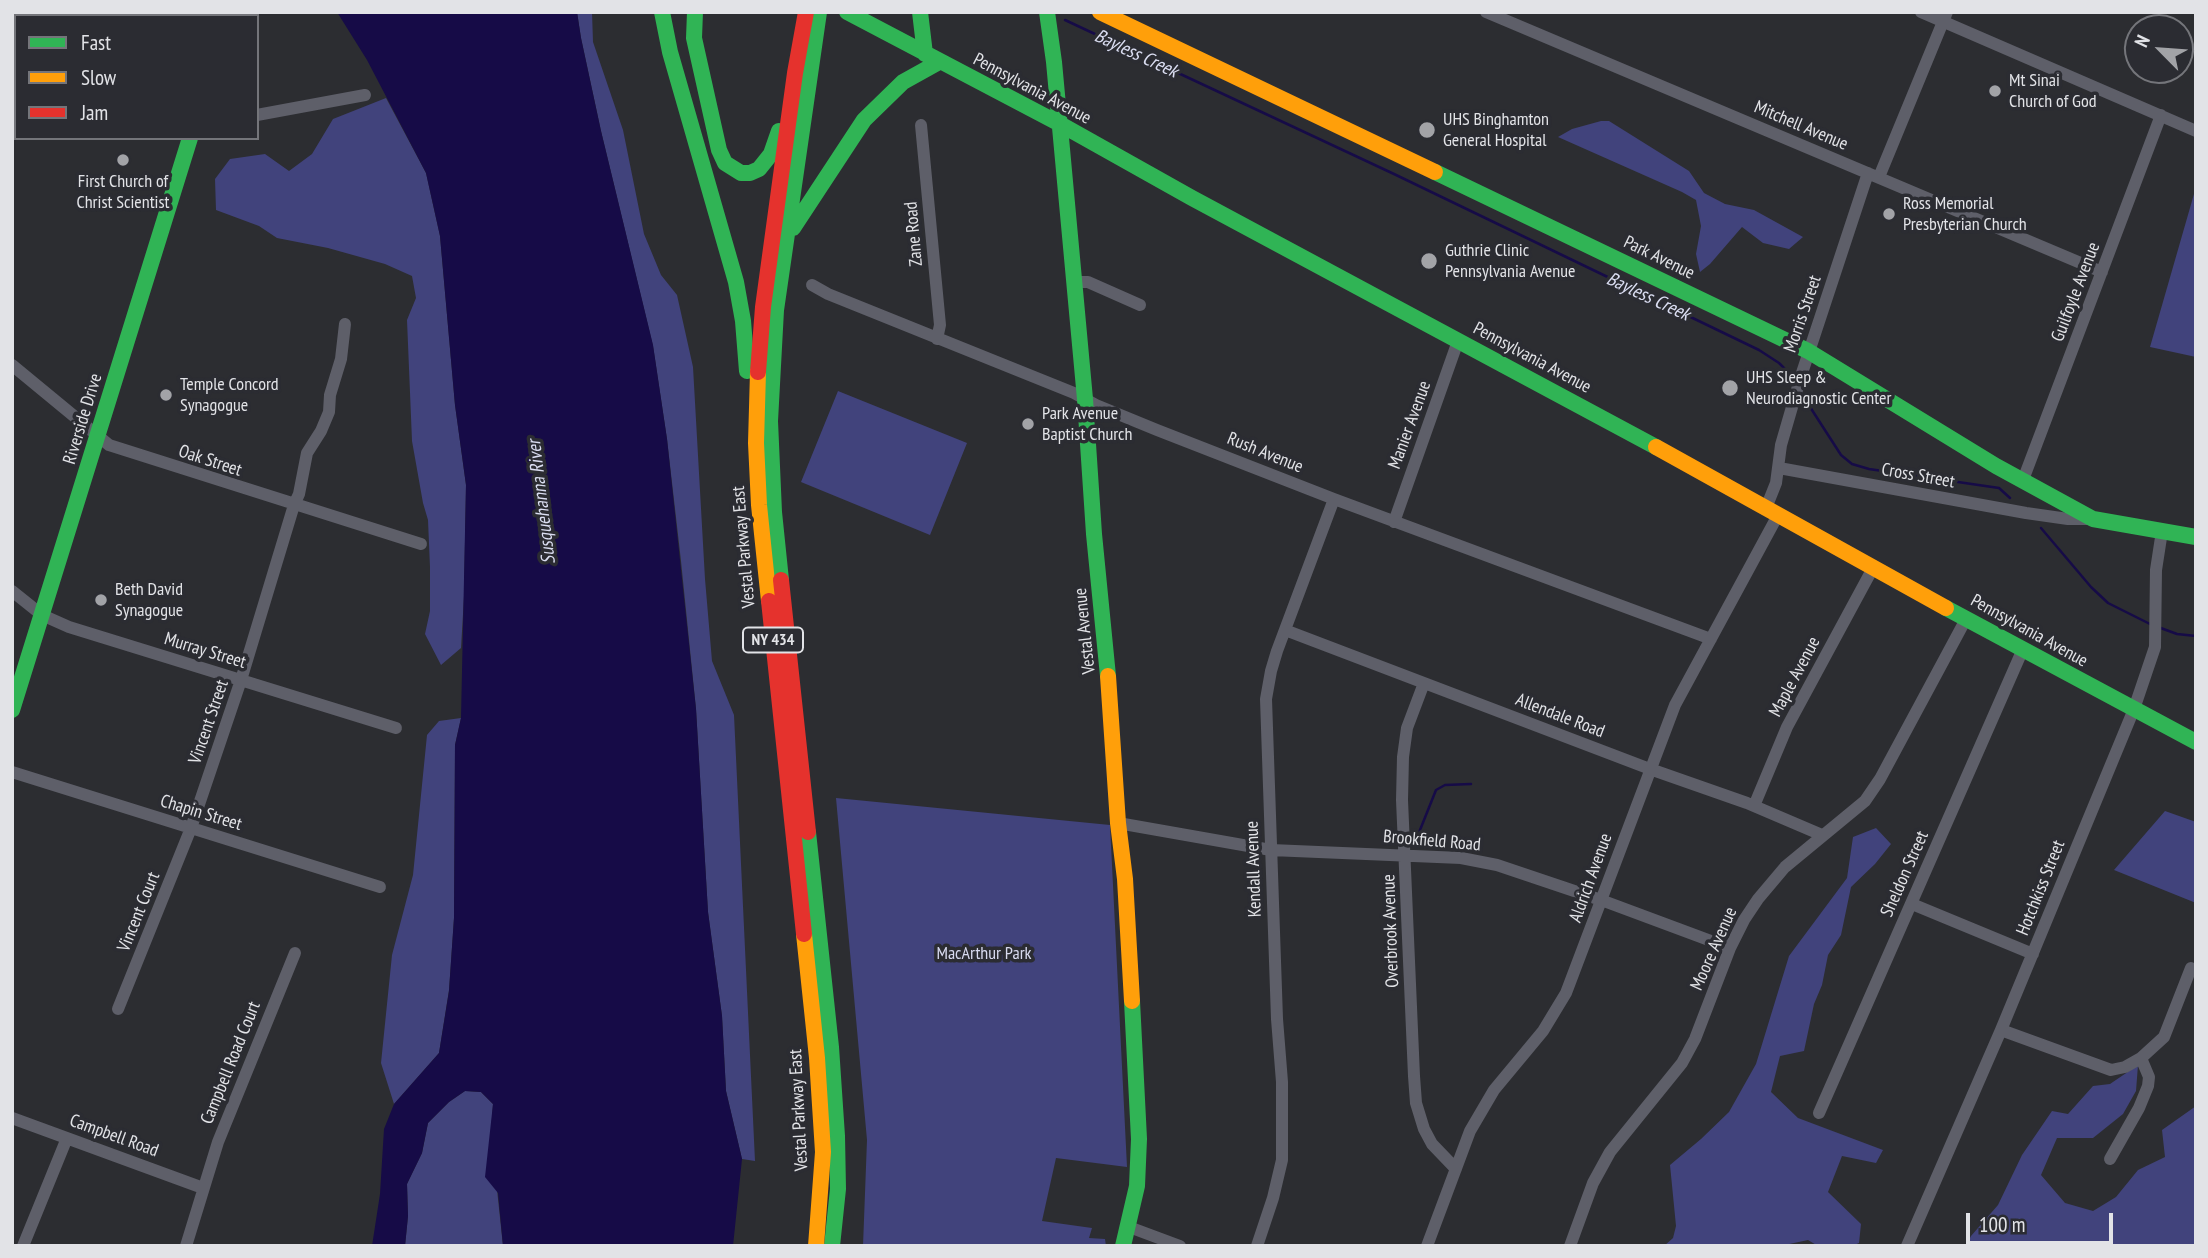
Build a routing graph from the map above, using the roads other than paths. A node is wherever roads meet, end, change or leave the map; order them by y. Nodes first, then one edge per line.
1 (662, 12) edge
2 (695, 12) edge
3 (806, 12) edge
4 (819, 12) edge
5 (920, 12) edge
6 (1047, 12) edge
7 (1100, 12) edge
8 (1486, 12) edge
9 (1921, 12) edge
10 (851, 15) edge
11 (1945, 17) edge
12 (932, 58) junction
13 (795, 73) junction
14 (365, 94) dead end
15 (259, 115) edge
16 (2161, 115) junction
17 (1060, 124) junction
18 (921, 125) dead end
19 (2196, 131) edge
20 (189, 140) edge
21 (1874, 175) junction
22 (782, 266) junction
23 (2102, 272) junction
24 (1074, 282) junction
25 (812, 285) dead end
26 (1140, 305) dead end
27 (345, 324) dead end
28 (937, 339) junction
29 (1458, 341) junction
30 (1808, 351) junction
31 (12, 365) edge
32 (1085, 399) junction
33 (98, 437) junction
34 (756, 443) junction
35 (1779, 468) junction
36 (2024, 480) junction
37 (1334, 499) junction
38 (294, 505) junction
39 (1772, 511) junction
40 (2093, 519) junction
41 (1394, 522) junction
42 (2162, 531) junction
43 (2196, 537) edge
44 (421, 544) dead end
45 (1873, 568) junction
46 (12, 591) edge
47 (43, 615) junction
48 (1966, 619) junction
49 (1285, 630) junction
50 (1711, 639) junction
51 (2023, 649) junction
52 (241, 680) junction
53 (1424, 683) junction
54 (2133, 709) junction
55 (12, 710) edge
56 (396, 728) dead end
57 (2196, 743) edge
58 (1650, 769) junction
59 (12, 772) edge
60 (1754, 806) junction
61 (1118, 823) junction
62 (191, 828) junction
63 (1822, 835) junction
64 (1271, 850) junction
65 (1406, 855) junction
66 (380, 887) dead end
67 (1601, 900) junction
68 (1912, 904) junction
69 (1730, 948) junction
70 (295, 953) dead end
71 (2032, 954) junction
72 (2191, 968) dead end
73 (118, 1009) dead end
74 (2001, 1030) junction
75 (2141, 1058) junction
76 (1819, 1113) dead end
77 (12, 1118) edge
78 (67, 1138) junction
79 (2110, 1159) dead end
80 (1456, 1169) junction
81 (203, 1188) junction
82 (1129, 1227) junction
83 (23, 1246) edge
84 (186, 1246) edge
85 (816, 1246) edge
86 (831, 1246) edge
87 (1123, 1246) edge
88 (1180, 1246) edge
89 (1257, 1246) edge
90 (1427, 1246) edge
91 (1570, 1246) edge
92 (1907, 1246) edge

1 - 34 main road
2 - 13 main road
3 - 13 main road, Vestal Parkway East / NY 434
4 - 22 main road, Vestal Parkway East / NY 434
5 - 12 main road
6 - 17 main road, Vestal Avenue
7 - 30 main road, Park Avenue
8 - 21 street, Mitchell Avenue
9 - 11 street
10 - 12 main road, Pennsylvania Avenue
11 - 16 street
11 - 21 street, Morris Street
12 - 17 main road, Pennsylvania Avenue
12 - 22 main road
13 - 34 main road, Vestal Parkway East / NY 434
14 - 15 street
16 - 19 street
16 - 23 street, Guilfoyle Avenue
17 - 24 main road, Vestal Avenue
17 - 29 main road, Pennsylvania Avenue
18 - 28 street, Zane Road
20 - 33 main road, Riverside Drive
21 - 23 street, Mitchell Avenue
21 - 30 street, Morris Street
22 - 86 main road, Vestal Parkway East / NY 434
23 - 36 street, Guilfoyle Avenue
24 - 26 street
24 - 32 main road, Vestal Avenue
25 - 28 street, Rush Avenue
27 - 38 street, Vincent Street
28 - 32 street, Rush Avenue
29 - 39 main road, Pennsylvania Avenue
29 - 41 street, Manier Avenue
30 - 35 street, Morris Street
30 - 36 main road, Park Avenue
31 - 33 street, Oak Street
32 - 37 street, Rush Avenue
32 - 61 main road, Vestal Avenue
33 - 38 street, Oak Street
33 - 47 main road, Riverside Drive
34 - 85 main road, Vestal Parkway East / NY 434
35 - 39 street
35 - 40 street, Cross Street
36 - 40 main road, Park Avenue
37 - 41 street, Rush Avenue
37 - 49 street, Kendall Avenue
38 - 44 street, Oak Street
38 - 52 street, Vincent Street
39 - 45 main road, Pennsylvania Avenue
39 - 50 street, Aldrich Avenue
40 - 42 main road, Park Avenue
41 - 50 street, Rush Avenue
42 - 43 main road, Park Avenue
42 - 54 street, Hotchkiss Street
45 - 48 main road, Pennsylvania Avenue
45 - 60 street, Maple Avenue
46 - 47 street, Murray Street
47 - 52 street, Murray Street
47 - 55 main road, Riverside Drive
48 - 51 main road, Pennsylvania Avenue
48 - 63 street, Moore Avenue
49 - 53 street, Allendale Road
49 - 64 street, Kendall Avenue
50 - 58 street, Aldrich Avenue
51 - 54 main road, Pennsylvania Avenue
51 - 68 street, Sheldon Street
52 - 56 street, Murray Street
52 - 62 street, Vincent Street
53 - 58 street, Allendale Road
53 - 65 street, Overbrook Avenue
54 - 57 main road, Pennsylvania Avenue
54 - 71 street, Hotchkiss Street
58 - 60 street, Allendale Road
58 - 67 street, Aldrich Avenue
59 - 62 street, Chapin Street
60 - 63 street, Allendale Road
61 - 64 street, Brookfield Road
61 - 82 main road, Vestal Avenue
62 - 66 street, Chapin Street
62 - 73 street, Vincent Court
63 - 69 street, Moore Avenue
64 - 65 street, Brookfield Road
64 - 89 street, Kendall Avenue
65 - 67 street, Brookfield Road
65 - 80 street, Overbrook Avenue
67 - 69 street, Brookfield Road
67 - 80 street, Aldrich Avenue
68 - 71 street
68 - 76 street, Sheldon Street
69 - 91 street, Moore Avenue
70 - 81 street, Campbell Road Court
71 - 74 street, Hotchkiss Street
72 - 75 street
74 - 75 street
74 - 92 street, Hotchkiss Street
75 - 79 street
77 - 78 street, Campbell Road
78 - 81 street, Campbell Road
78 - 83 street
80 - 90 street, Aldrich Avenue
81 - 84 street, Campbell Road Court
82 - 87 main road, Vestal Avenue
82 - 88 street

